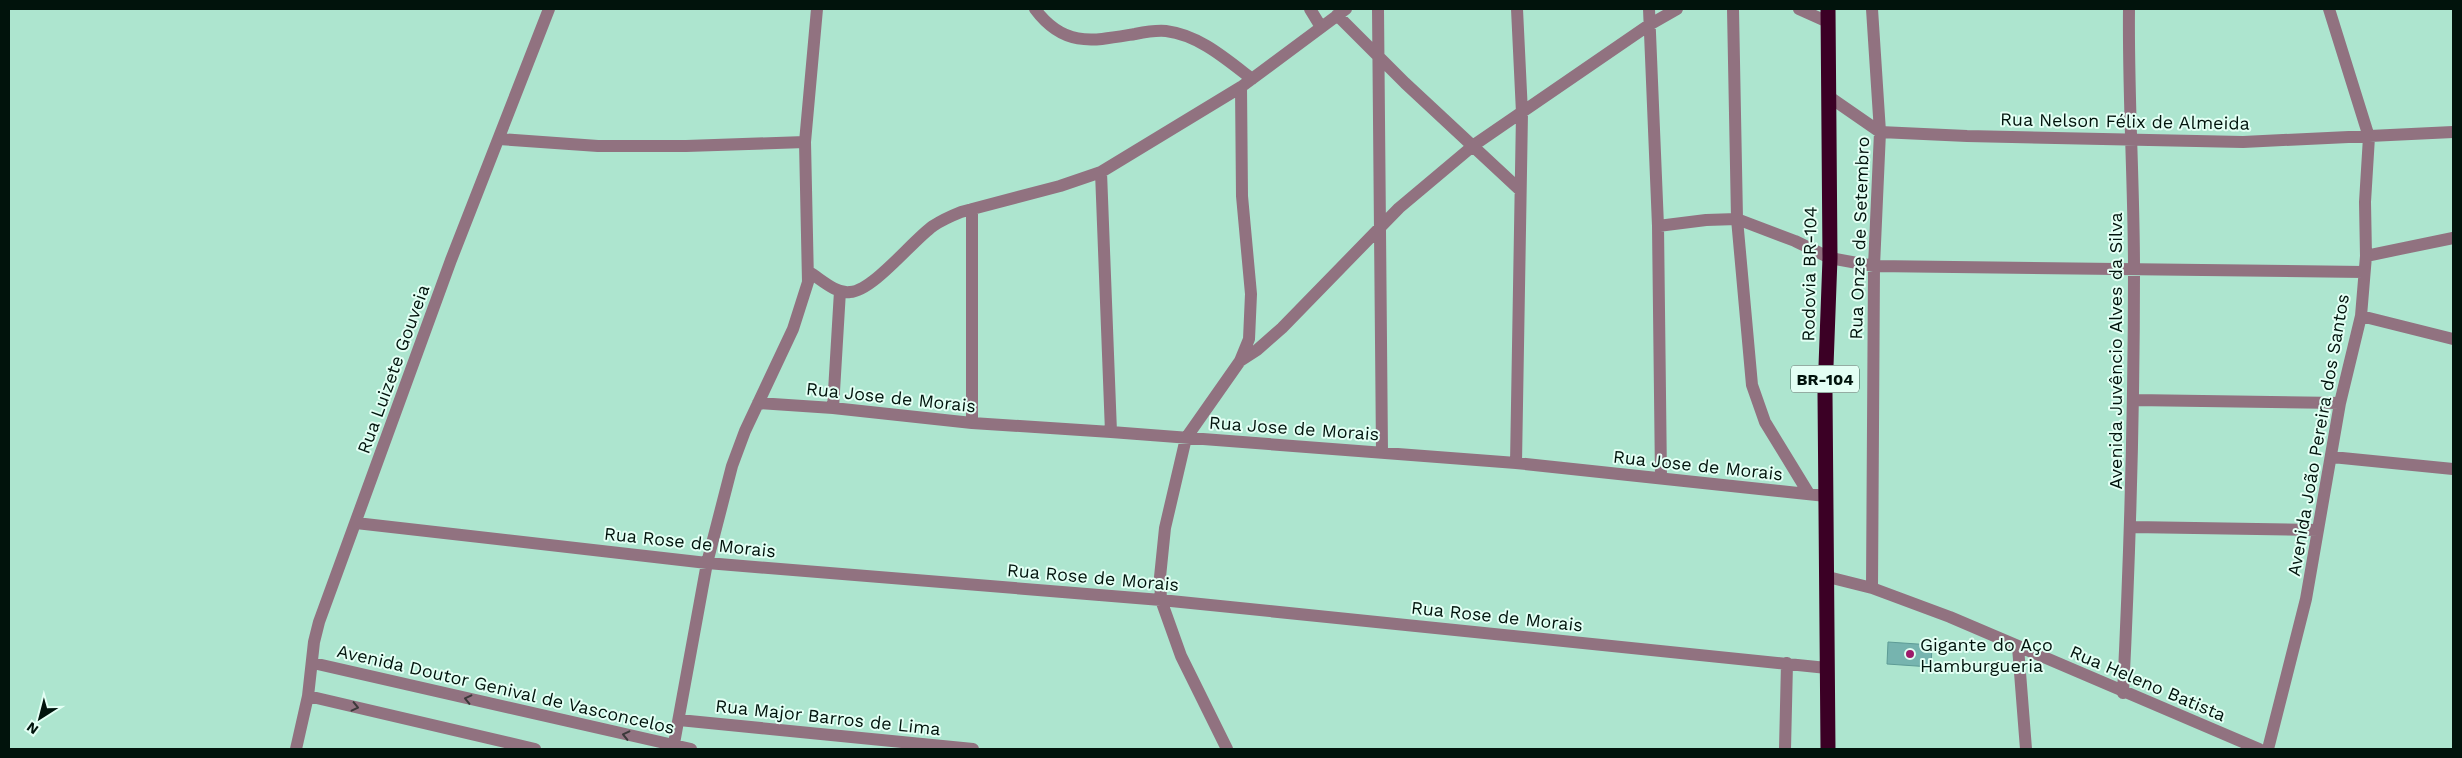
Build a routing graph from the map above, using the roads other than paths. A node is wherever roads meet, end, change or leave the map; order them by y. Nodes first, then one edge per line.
1 (549, 9) edge
2 (816, 9) edge
3 (1035, 9) edge
4 (1310, 9) edge
5 (1378, 9) edge
6 (1517, 9) edge
7 (1649, 9) edge
8 (1677, 9) edge
9 (1733, 9) edge
10 (1799, 9) edge
11 (1872, 9) edge
12 (2129, 9) edge
13 (2329, 9) edge
14 (1342, 12) edge
15 (1828, 15) edge
16 (1649, 25) junction
17 (1321, 27) junction
18 (1378, 57) junction
19 (1252, 79) junction
20 (1241, 87) junction
21 (1828, 96) junction
22 (1522, 113) junction
23 (1880, 132) junction
24 (2453, 132) edge
25 (2369, 137) junction
26 (2131, 138) junction
27 (498, 139) junction
28 (804, 142) junction
29 (1474, 145) junction
30 (1101, 172) junction
31 (1520, 190) junction
32 (972, 209) junction
33 (1737, 219) junction
34 (1382, 224) junction
35 (1658, 226) junction
36 (2453, 238) edge
37 (2366, 256) junction
38 (1830, 258) junction
39 (1874, 266) junction
40 (2134, 268) junction
41 (810, 272) junction
42 (2364, 272) junction
43 (840, 291) junction
44 (2361, 316) junction
45 (2453, 339) edge
46 (1240, 361) junction
47 (2134, 400) junction
48 (758, 403) junction
49 (2340, 404) junction
50 (833, 408) junction
51 (972, 423) junction
52 (1110, 432) junction
53 (1186, 438) junction
54 (1382, 452) junction
55 (2332, 457) junction
56 (1516, 463) junction
57 (2453, 469) edge
58 (1661, 478) junction
59 (1809, 494) junction
60 (1826, 496) junction
61 (356, 523) junction
62 (2132, 527) junction
63 (2318, 530) junction
64 (707, 563) junction
65 (1828, 577) junction
66 (1872, 588) junction
67 (1161, 600) junction
68 (2018, 647) junction
69 (1787, 662) junction
70 (313, 663) junction
71 (1827, 668) junction
72 (2123, 693) junction
73 (308, 696) junction
74 (679, 720) junction
75 (520, 748) edge
76 (674, 748) edge
77 (296, 749) edge
78 (535, 749) edge
79 (691, 749) edge
80 (973, 749) edge
81 (1227, 749) edge
82 (1785, 749) edge
83 (1828, 749) edge
84 (2026, 749) edge
85 (2259, 749) edge
86 (2268, 749) edge

1 - 27 street, Rua Luizete Gouveia
2 - 28 street
3 - 19 street
4 - 17 street
5 - 18 street
6 - 22 street
7 - 16 street
8 - 16 street
9 - 33 street
10 - 15 street
11 - 23 street, Rua Onze de Setembro
12 - 26 street, Avenida Juvêncio Alves da Silva
13 - 25 street, Avenida João Pereira dos Santos
14 - 17 street
14 - 18 street
15 - 21 highway, Rodovia BR-104 / BR-104
16 - 22 street
16 - 35 street
17 - 19 street
18 - 29 street
18 - 34 street
19 - 20 street
20 - 30 street
20 - 46 street
21 - 23 street
21 - 38 highway, Rodovia BR-104 / BR-104
22 - 29 street
22 - 31 street
23 - 26 street, Rua Nelson Félix de Almeida
23 - 39 street, Rua Onze de Setembro
24 - 25 street, Rua Nelson Félix de Almeida
25 - 26 street, Rua Nelson Félix de Almeida
25 - 37 street, Avenida João Pereira dos Santos
26 - 40 street, Avenida Juvêncio Alves da Silva
27 - 28 street
27 - 61 street, Rua Luizete Gouveia
28 - 41 street
29 - 31 street
29 - 34 street
30 - 32 street
30 - 52 street
31 - 56 street
32 - 43 street
32 - 51 street
33 - 35 street
33 - 38 street
33 - 59 street
34 - 46 street
34 - 54 street
35 - 58 street
36 - 37 street
37 - 42 street, Avenida João Pereira dos Santos
38 - 39 street
38 - 60 highway, Rodovia BR-104 / BR-104
39 - 40 street
39 - 66 street, Rua Onze de Setembro
40 - 42 street
40 - 47 street, Avenida Juvêncio Alves da Silva
41 - 43 street
41 - 48 street
42 - 44 street, Avenida João Pereira dos Santos
43 - 50 street
44 - 45 street
44 - 49 street, Avenida João Pereira dos Santos
46 - 53 street
47 - 49 street
47 - 62 street, Avenida Juvêncio Alves da Silva
48 - 50 street, Rua Jose de Morais
48 - 64 street
49 - 55 street, Avenida João Pereira dos Santos
50 - 51 street, Rua Jose de Morais
51 - 52 street, Rua Jose de Morais
52 - 53 street, Rua Jose de Morais
53 - 54 street, Rua Jose de Morais
53 - 67 street
54 - 56 street, Rua Jose de Morais
55 - 57 street
55 - 63 street, Avenida João Pereira dos Santos
56 - 58 street, Rua Jose de Morais
58 - 59 street, Rua Jose de Morais
59 - 60 street, Rua Jose de Morais
60 - 65 highway, Rodovia BR-104 / BR-104
61 - 64 street, Rua Rose de Morais
61 - 70 street, Rua Luizete Gouveia
62 - 63 street
62 - 72 street, Avenida Juvêncio Alves da Silva
63 - 86 street, Avenida João Pereira dos Santos
64 - 67 street, Rua Rose de Morais
64 - 74 street
65 - 66 street, Rua Heleno Batista
65 - 71 highway, Rodovia BR-104 / BR-104
66 - 68 street, Rua Heleno Batista
67 - 69 street, Rua Rose de Morais
67 - 81 street
68 - 72 street, Rua Heleno Batista
68 - 84 street
69 - 71 street, Rua Rose de Morais
69 - 82 street
70 - 73 street, Rua Luizete Gouveia
76 -> 70 street, Avenida Doutor Genival de Vasconcelos
71 - 83 highway, Rodovia BR-104 / BR-104
72 - 85 street, Rua Heleno Batista
73 -> 75 street
73 - 77 street, Rua Luizete Gouveia
74 - 76 street
74 - 80 street, Rua Major Barros de Lima
75 - 78 street
76 - 79 street, Avenida Doutor Genival de Vasconcelos

